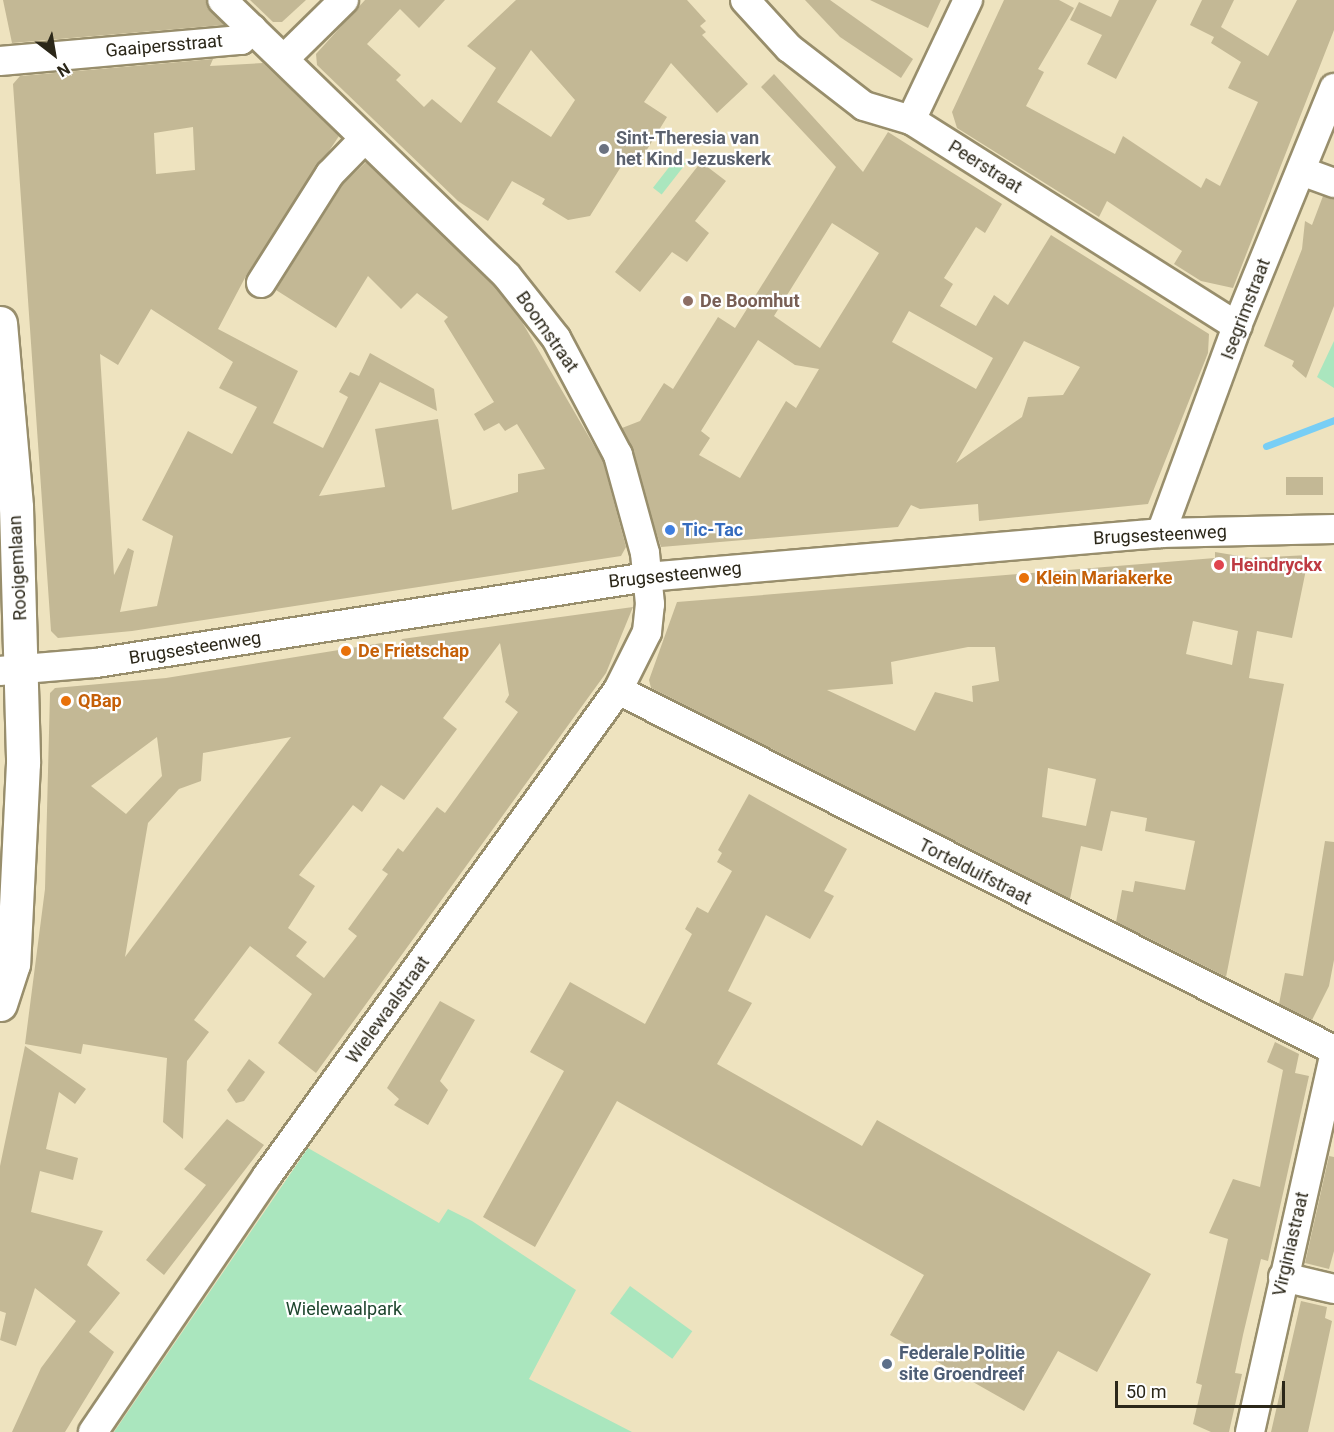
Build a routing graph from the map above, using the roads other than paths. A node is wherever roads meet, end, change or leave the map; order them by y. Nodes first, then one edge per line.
1 (222, 0) edge
2 (344, 0) edge
3 (745, 0) edge
4 (968, 0) edge
5 (252, 28) junction
6 (284, 59) junction
7 (0, 61) edge
8 (1334, 88) edge
9 (911, 120) junction
10 (364, 139) junction
11 (1301, 171) junction
12 (1334, 183) edge
13 (261, 283) dead end
14 (0, 323) edge
15 (1237, 326) junction
16 (1334, 529) edge
17 (1161, 533) junction
18 (647, 577) junction
19 (11, 670) edge
20 (618, 690) junction
21 (0, 1004) edge
22 (1334, 1050) edge
23 (1334, 1056) edge
24 (1282, 1277) junction
25 (1334, 1288) edge
26 (93, 1432) edge
27 (1250, 1432) edge

1 - 5 street, Boomstraat
2 - 6 street
3 - 9 street, Peerstraat
4 - 9 street
5 - 6 street, Boomstraat
5 - 7 street, Gaaipersstraat
6 - 10 street, Boomstraat
8 - 11 street, Isegrimstraat
9 - 15 street, Peerstraat
10 - 13 street
10 - 18 street, Boomstraat
11 - 12 street
11 - 15 street, Isegrimstraat
14 - 19 main road, Rooigemlaan
15 - 17 street, Isegrimstraat
16 - 17 street, Brugsesteenweg
17 - 18 street, Brugsesteenweg
18 - 19 street, Brugsesteenweg
18 - 20 street, Wielewaalstraat
19 - 21 main road, Rooigemlaan
20 - 22 street, Tortelduifstraat
20 - 26 street, Wielewaalstraat
23 - 24 street, Virginiastraat
24 - 25 street
24 - 27 street, Virginiastraat

